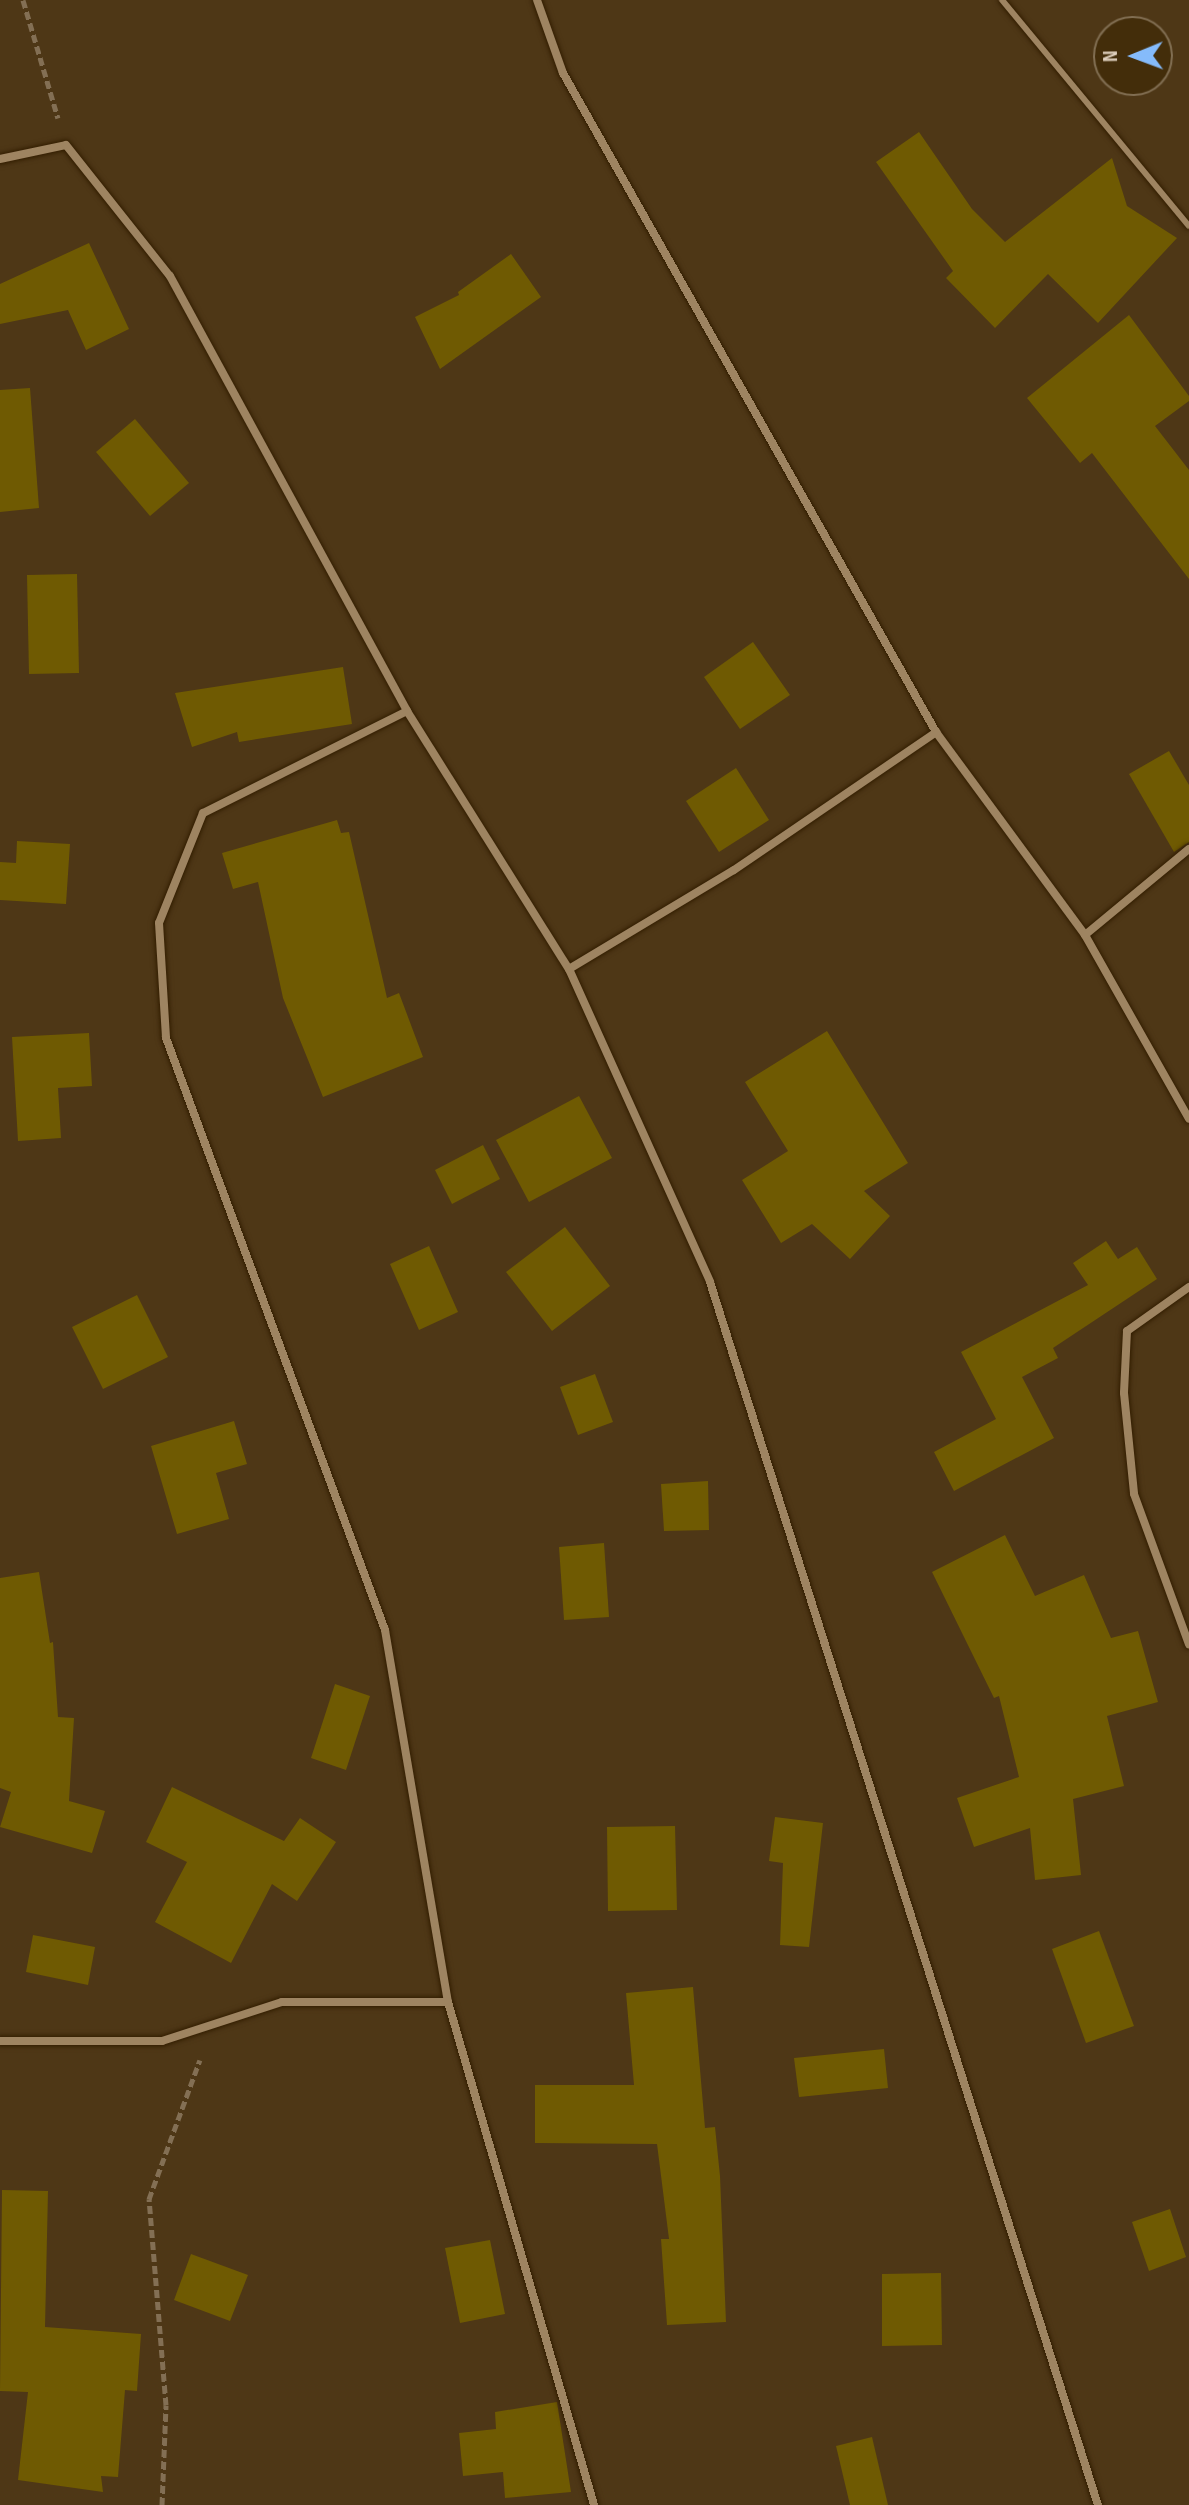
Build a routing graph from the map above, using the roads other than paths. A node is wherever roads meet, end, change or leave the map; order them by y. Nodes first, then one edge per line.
1 (537, 0) edge
2 (1002, 0) edge
3 (0, 159) edge
4 (1189, 226) edge
5 (407, 711) junction
6 (936, 732) junction
7 (1189, 849) edge
8 (1085, 935) junction
9 (569, 969) junction
10 (1189, 1119) edge
11 (1189, 1287) edge
12 (1189, 1644) edge
13 (448, 2002) junction
14 (0, 2041) edge
15 (594, 2505) edge
16 (1098, 2505) edge

1 - 6 street
2 - 4 lane
3 - 5 street
5 - 9 street
5 - 13 street
6 - 8 street
6 - 9 street
7 - 8 street
8 - 10 street
9 - 16 street
11 - 12 street
13 - 14 street
13 - 15 street

